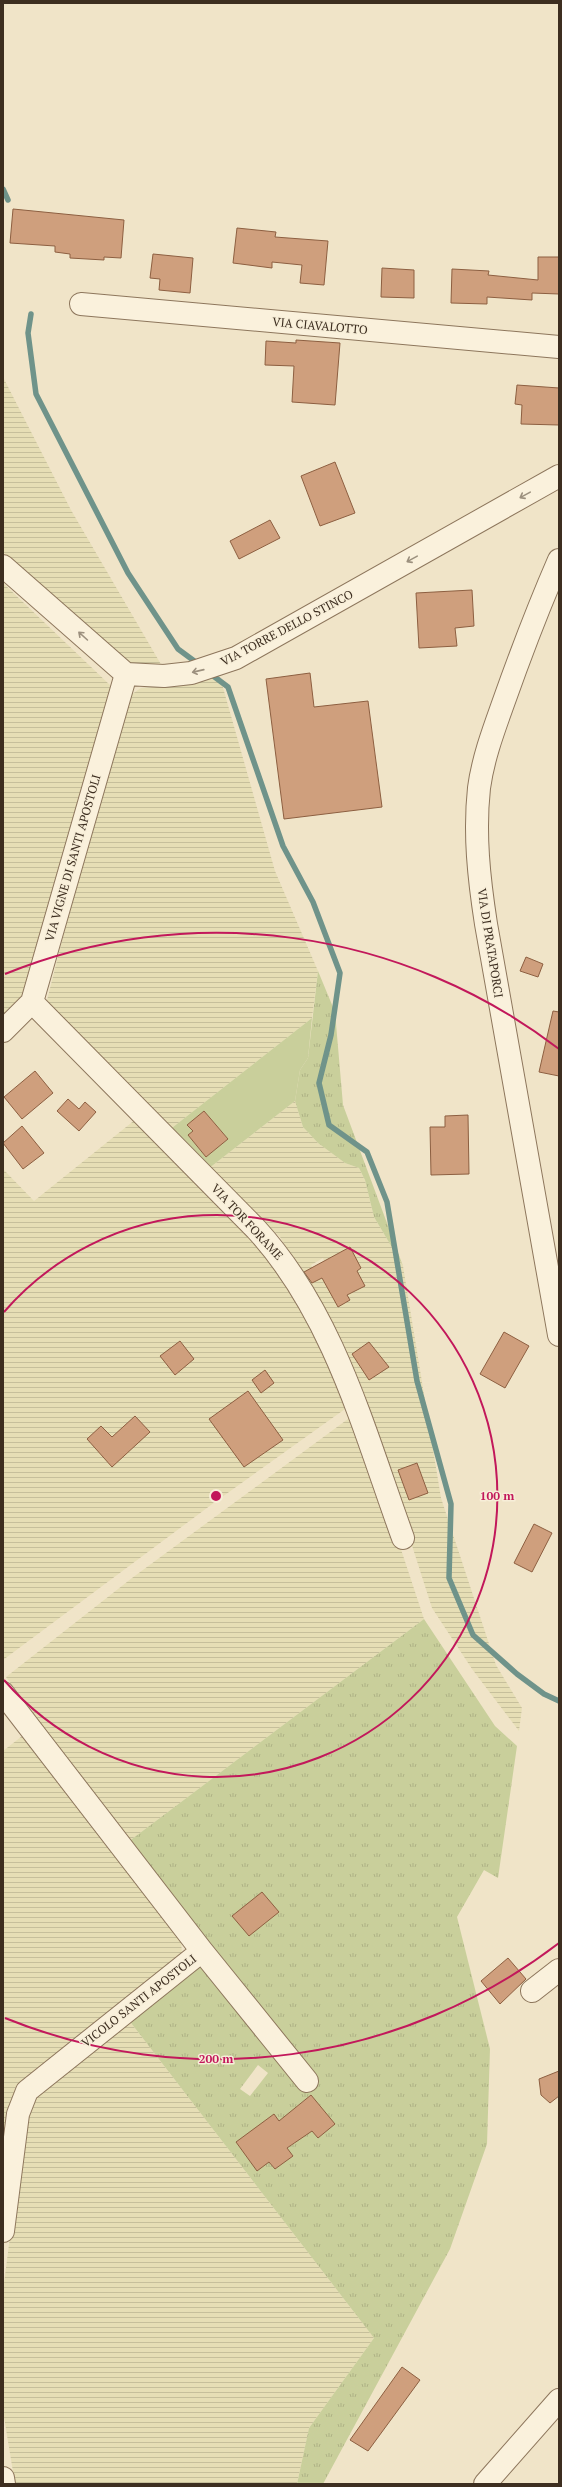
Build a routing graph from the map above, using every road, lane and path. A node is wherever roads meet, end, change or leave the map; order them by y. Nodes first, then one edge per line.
1 (81, 304) dead end
2 (559, 347) edge
3 (559, 476) edge
4 (559, 560) edge
5 (3, 566) edge
6 (554, 588) edge
7 (126, 674) junction
8 (32, 1002) junction
9 (3, 1032) edge
10 (559, 1335) edge
11 (402, 1538) dead end
12 (3, 1693) edge
13 (202, 1951) junction
14 (559, 1970) edge
15 (532, 1991) dead end
16 (307, 2081) dead end
17 (3, 2231) edge
18 (559, 2400) edge
19 (3, 2478) edge
20 (4, 2484) edge
21 (485, 2484) edge

1 - 2 street, VIA CIAVALOTTO
3 -> 7 street, VIA TORRE DELLO STINCO
4 - 6 street, VIA DI PRATAPORCI
7 -> 5 street
6 - 10 street, VIA DI PRATAPORCI
7 - 8 street, VIA VIGNE DI SANTI APOSTOLI
8 - 9 street, VIA VIGNE DI SANTI APOSTOLI
8 - 11 street, VIA TOR FORAME
12 - 13 street, VICOLO SANTI APOSTOLI
13 - 16 street
13 - 17 street, VICOLO SANTI APOSTOLI
14 - 15 street
18 - 21 street
19 - 20 street

